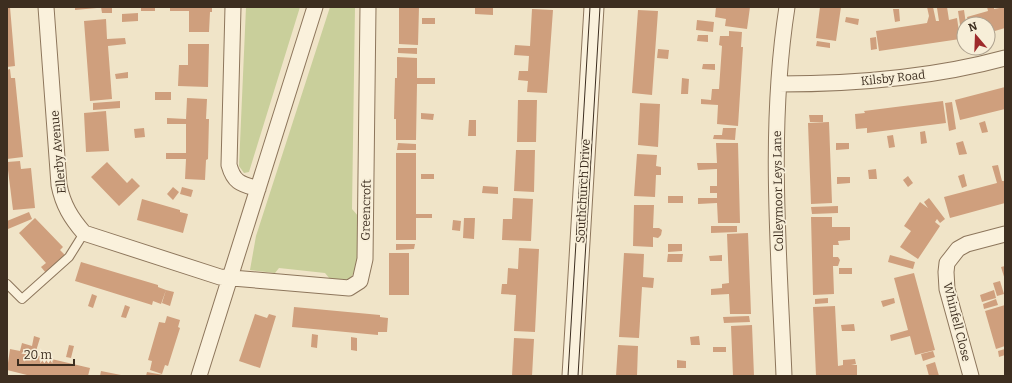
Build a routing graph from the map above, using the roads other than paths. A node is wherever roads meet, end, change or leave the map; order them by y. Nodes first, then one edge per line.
1 (46, 7) edge
2 (233, 7) edge
3 (316, 7) edge
4 (368, 7) edge
5 (594, 7) edge
6 (787, 7) edge
7 (1005, 58) edge
8 (780, 84) junction
9 (258, 189) junction
10 (84, 233) junction
11 (1005, 234) edge
12 (230, 278) junction
13 (7, 284) edge
14 (199, 376) edge
15 (572, 376) edge
16 (784, 376) edge
17 (971, 376) edge

1 - 10 street, Ellerby Avenue
2 - 9 street
3 - 9 street
4 - 12 street, Greencroft
5 - 15 street, Southchurch Drive
6 - 8 street, Colleymoor Leys Lane
7 - 8 street, Kilsby Road
8 - 16 street, Colleymoor Leys Lane
9 - 12 street
10 - 12 street
10 - 13 lane
11 - 17 street, Whinfell Close
12 - 14 street

